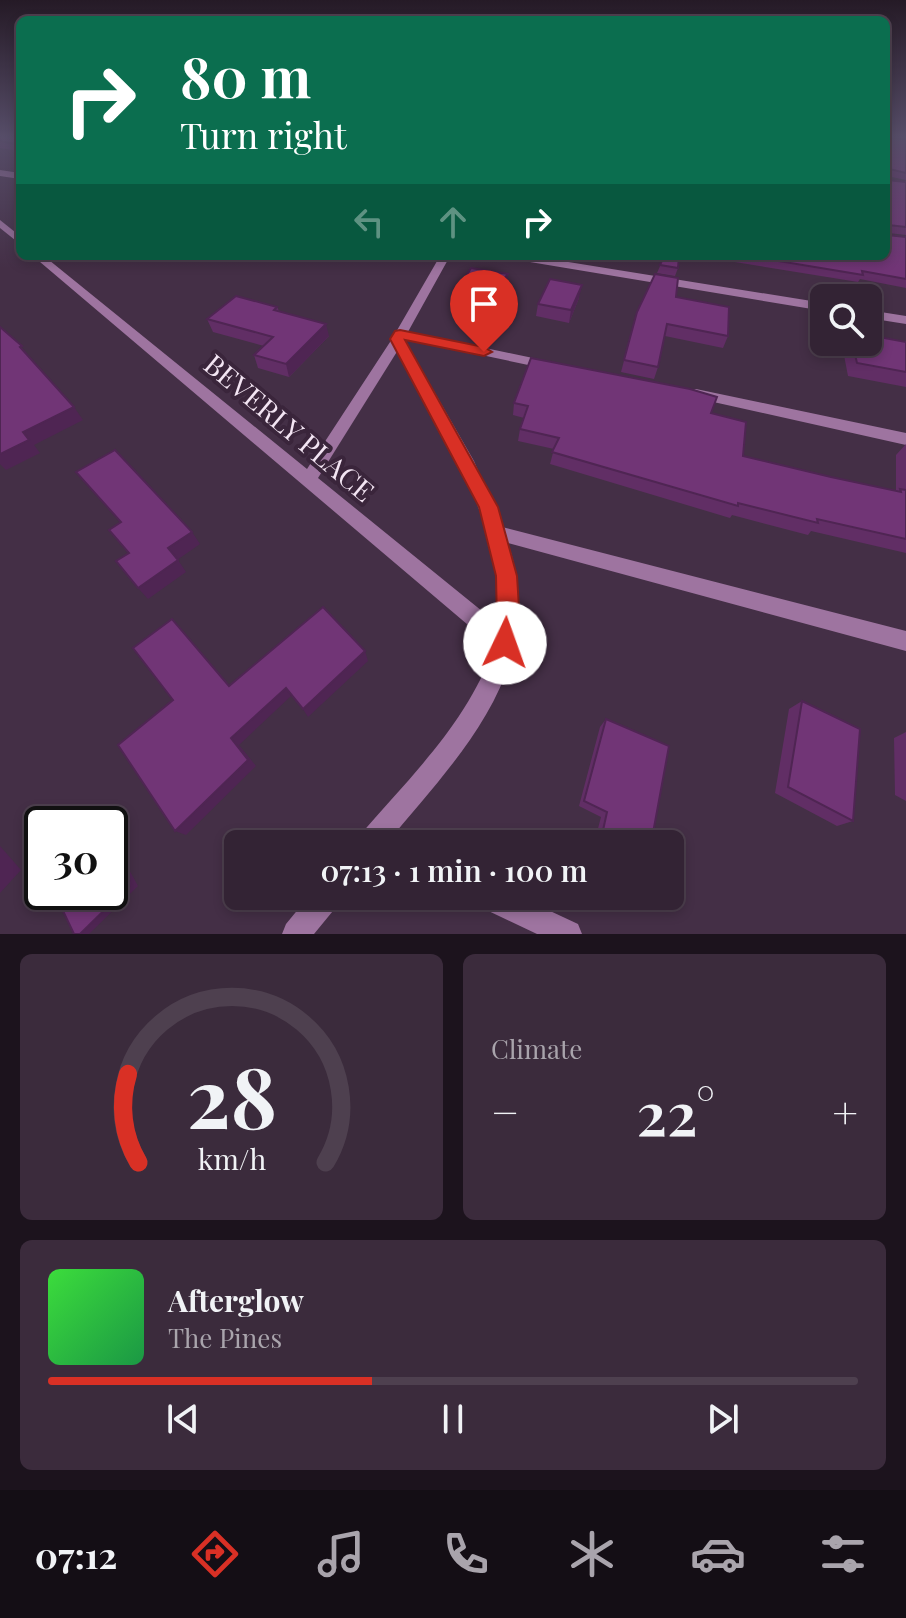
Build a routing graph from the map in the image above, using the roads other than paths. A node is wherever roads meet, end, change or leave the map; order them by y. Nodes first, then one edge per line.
1 (0, 223) edge
2 (16, 237) edge
3 (43, 260) edge
4 (443, 260) edge
5 (536, 260) edge
6 (810, 305) edge
7 (882, 316) edge
8 (906, 320) edge
9 (399, 337) junction
10 (568, 369) edge
11 (674, 389) edge
12 (906, 439) edge
13 (308, 480) junction
14 (497, 533) junction
15 (906, 641) edge
16 (505, 643) junction
17 (383, 830) edge
18 (316, 910) edge
19 (517, 910) edge
20 (296, 934) edge
21 (568, 934) edge

1 - 2 street
3 - 13 street, BEVERLY PLACE
4 - 9 street
5 - 6 street
7 - 8 street
9 - 10 street
9 - 13 street
9 - 14 street
11 - 12 street
13 - 16 street, BEVERLY PLACE
14 - 15 street
14 - 16 street
16 - 17 street
18 - 20 street
19 - 21 street

